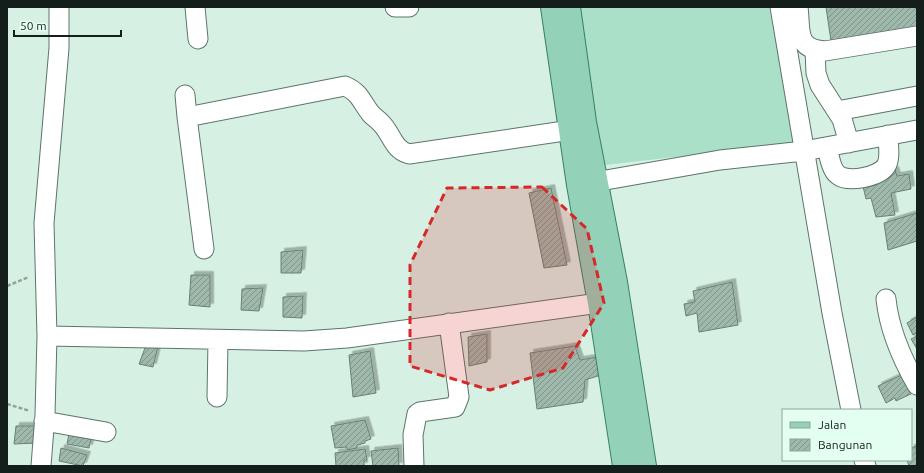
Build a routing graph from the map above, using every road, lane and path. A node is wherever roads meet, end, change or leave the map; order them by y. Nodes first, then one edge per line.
1 (60, 7) edge
2 (195, 7) edge
3 (395, 7) edge
4 (409, 7) edge
5 (552, 7) edge
6 (569, 7) edge
7 (780, 7) edge
8 (798, 7) edge
9 (917, 36) edge
10 (198, 39) dead end
11 (815, 50) junction
12 (185, 95) dead end
13 (917, 96) edge
14 (837, 111) junction
15 (187, 118) junction
16 (571, 130) junction
17 (917, 130) edge
18 (888, 135) junction
19 (849, 142) junction
20 (827, 147) junction
21 (804, 151) junction
22 (588, 183) junction
23 (204, 249) dead end
24 (45, 271) junction
25 (7, 286) edge
26 (886, 299) dead end
27 (599, 303) junction
28 (449, 323) junction
29 (47, 336) junction
30 (218, 340) junction
31 (917, 385) edge
32 (217, 397) dead end
33 (7, 404) edge
34 (851, 409) edge
35 (44, 418) junction
36 (106, 432) dead end
37 (41, 466) edge
38 (414, 466) edge
39 (624, 466) edge
40 (645, 466) edge

1 - 24 street
2 - 10 street
3 - 4 street
5 - 16 main road
6 - 22 main road
7 - 21 street
8 - 11 street
9 - 11 street
11 - 14 street
12 - 15 street
13 - 14 street
14 - 19 street
15 - 16 street
15 - 23 street
16 - 22 main road
17 - 18 street
18 - 19 street
18 - 20 street
19 - 20 street
20 - 21 street
21 - 22 street
21 - 34 street
22 - 27 main road
22 - 40 main road
24 - 25 path
24 - 29 street
26 - 31 street
27 - 28 street
27 - 39 main road
28 - 30 street
28 - 38 street
29 - 30 street
29 - 35 street
30 - 32 street
33 - 35 path
35 - 36 street
35 - 37 street

